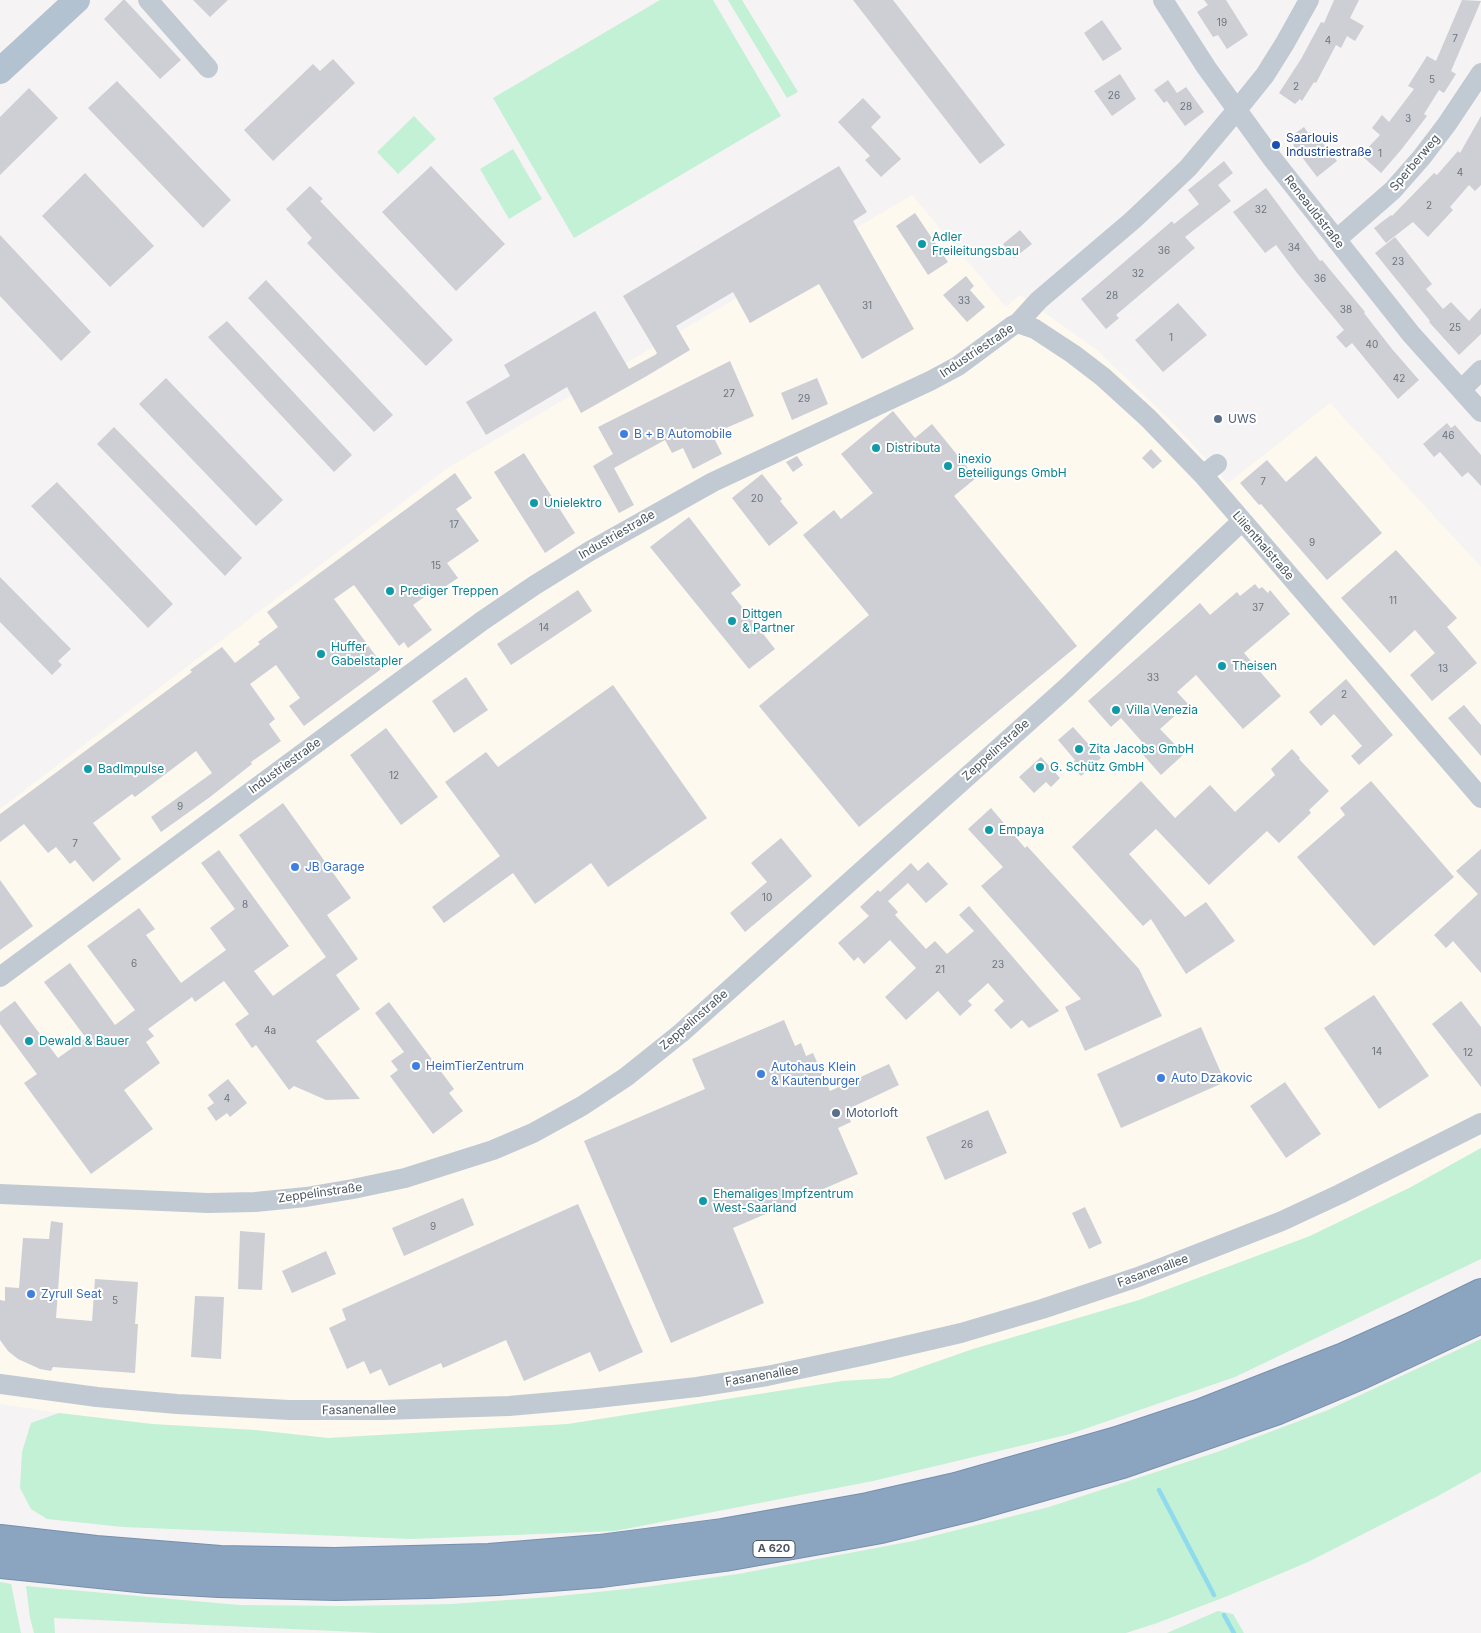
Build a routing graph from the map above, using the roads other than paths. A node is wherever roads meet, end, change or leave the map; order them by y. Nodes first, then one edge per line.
1 (77, 0) edge
2 (148, 0) edge
3 (1163, 0) edge
4 (1309, 0) edge
5 (208, 68) dead end
6 (0, 71) edge
7 (1481, 73) edge
8 (1236, 111) junction
9 (1336, 240) junction
10 (1018, 323) junction
11 (1481, 370) edge
12 (1461, 390) junction
13 (1481, 412) edge
14 (1242, 522) junction
15 (1481, 798) edge
16 (0, 977) edge
17 (1481, 1123) edge
18 (0, 1194) edge
19 (1481, 1293) edge
20 (1481, 1319) edge
21 (0, 1384) edge
22 (0, 1539) edge
23 (29, 1555) junction
24 (0, 1564) edge

1 - 6 main road
2 - 5 street
3 - 8 street, Reneauldstraße
4 - 8 street, Industriestraße
7 - 9 street, Sperberweg
8 - 9 street, Reneauldstraße
8 - 10 street, Industriestraße
9 - 12 street, Reneauldstraße
10 - 14 street, Lilienthalstraße
10 - 16 street, Industriestraße
11 - 12 street
12 - 13 street, Reneauldstraße
14 - 15 street, Lilienthalstraße
14 - 18 street, Zeppelinstraße
17 - 21 street, Fasanenallee
19 - 23 highway, A 620
20 - 23 highway, A 620
22 - 23 highway, A 620
23 - 24 highway, A 620

